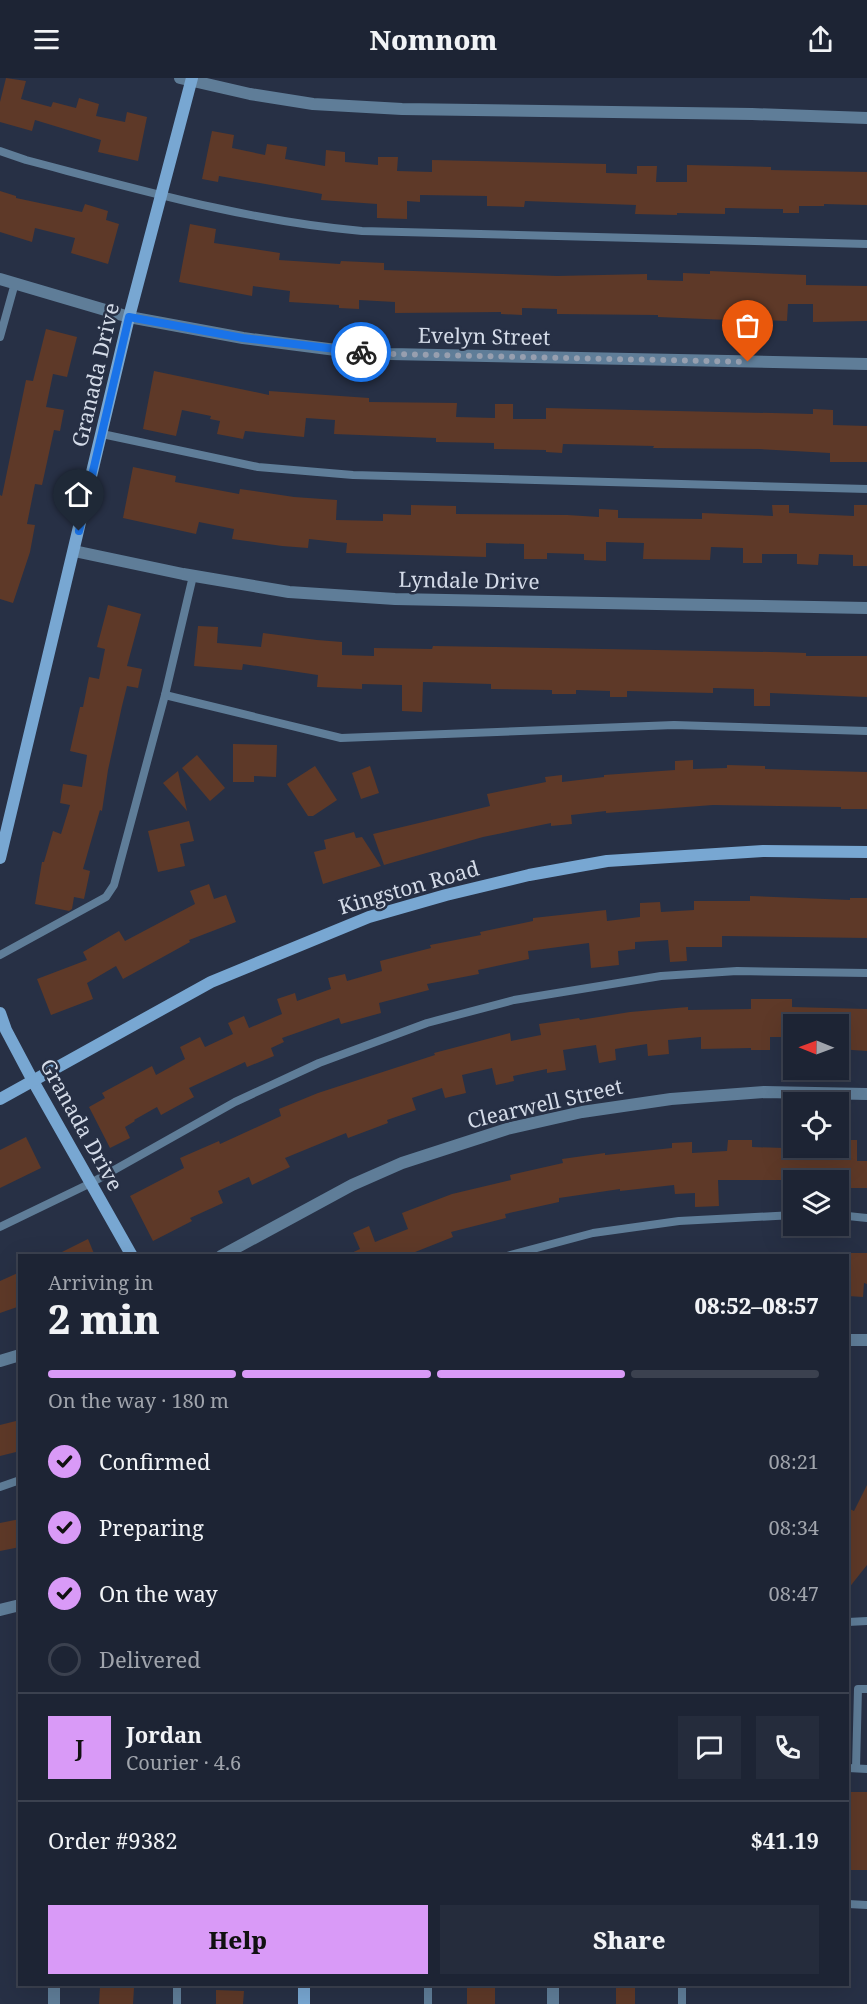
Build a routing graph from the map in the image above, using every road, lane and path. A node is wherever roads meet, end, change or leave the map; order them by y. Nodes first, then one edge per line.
1 (188, 79) edge
2 (867, 118) edge
3 (0, 151) edge
4 (161, 196) junction
5 (867, 244) edge
6 (0, 279) edge
7 (15, 283) junction
8 (129, 317) junction
9 (0, 337) edge
10 (867, 364) edge
11 (102, 434) junction
12 (867, 489) edge
13 (74, 551) junction
14 (193, 576) junction
15 (867, 608) edge
16 (165, 694) junction
17 (867, 731) edge
18 (867, 852) edge
19 (0, 858) edge
20 (0, 955) edge
21 (867, 973) edge
22 (0, 1013) edge
23 (33, 1081) junction
24 (867, 1094) edge
25 (0, 1099) edge
26 (91, 1184) junction
27 (783, 1215) edge
28 (849, 1216) edge
29 (867, 1218) edge
30 (0, 1227) edge
31 (131, 1254) edge
32 (225, 1254) edge
33 (514, 1254) edge
34 (849, 1340) edge
35 (867, 1340) edge
36 (18, 1356) edge
37 (0, 1361) edge
38 (18, 1481) edge
39 (0, 1487) edge
40 (18, 1606) edge
41 (0, 1610) edge
42 (867, 1621) edge
43 (849, 1622) edge
44 (867, 1689) edge
45 (852, 1768) edge
46 (867, 1769) edge
47 (849, 1904) edge
48 (867, 1905) edge
49 (54, 1986) edge
50 (177, 1986) edge
51 (304, 1986) edge
52 (428, 1986) edge
53 (553, 1986) edge
54 (682, 1986) edge
55 (54, 2004) edge
56 (177, 2004) edge
57 (304, 2004) edge
58 (428, 2004) edge
59 (553, 2004) edge
60 (682, 2004) edge

1 - 2 street
1 - 4 street, Granada Drive
3 - 4 lane
4 - 5 lane
4 - 8 street, Granada Drive
6 - 7 street, Evelyn Street
7 - 8 street, Evelyn Street
7 - 9 lane
8 - 10 street, Evelyn Street
8 - 11 street, Granada Drive
11 - 12 lane
11 - 13 street, Granada Drive
13 - 14 street, Lyndale Drive
13 - 19 street, Granada Drive
14 - 15 street, Lyndale Drive
14 - 16 lane
16 - 17 lane
16 - 20 lane
18 - 23 street, Kingston Road
21 - 26 lane
22 - 23 street, Granada Drive
23 - 25 street, Kingston Road
23 - 26 street, Granada Drive
24 - 32 street, Clearwell Street
26 - 30 lane
26 - 31 street, Granada Drive
27 - 33 lane
28 - 29 lane
34 - 35 street
36 - 37 street
38 - 39 lane
40 - 41 street
42 - 43 lane
44 - 45 lane
45 - 46 lane
47 - 48 lane
49 - 55 street
50 - 56 lane
51 - 57 street
52 - 58 lane
53 - 59 street
54 - 60 lane

